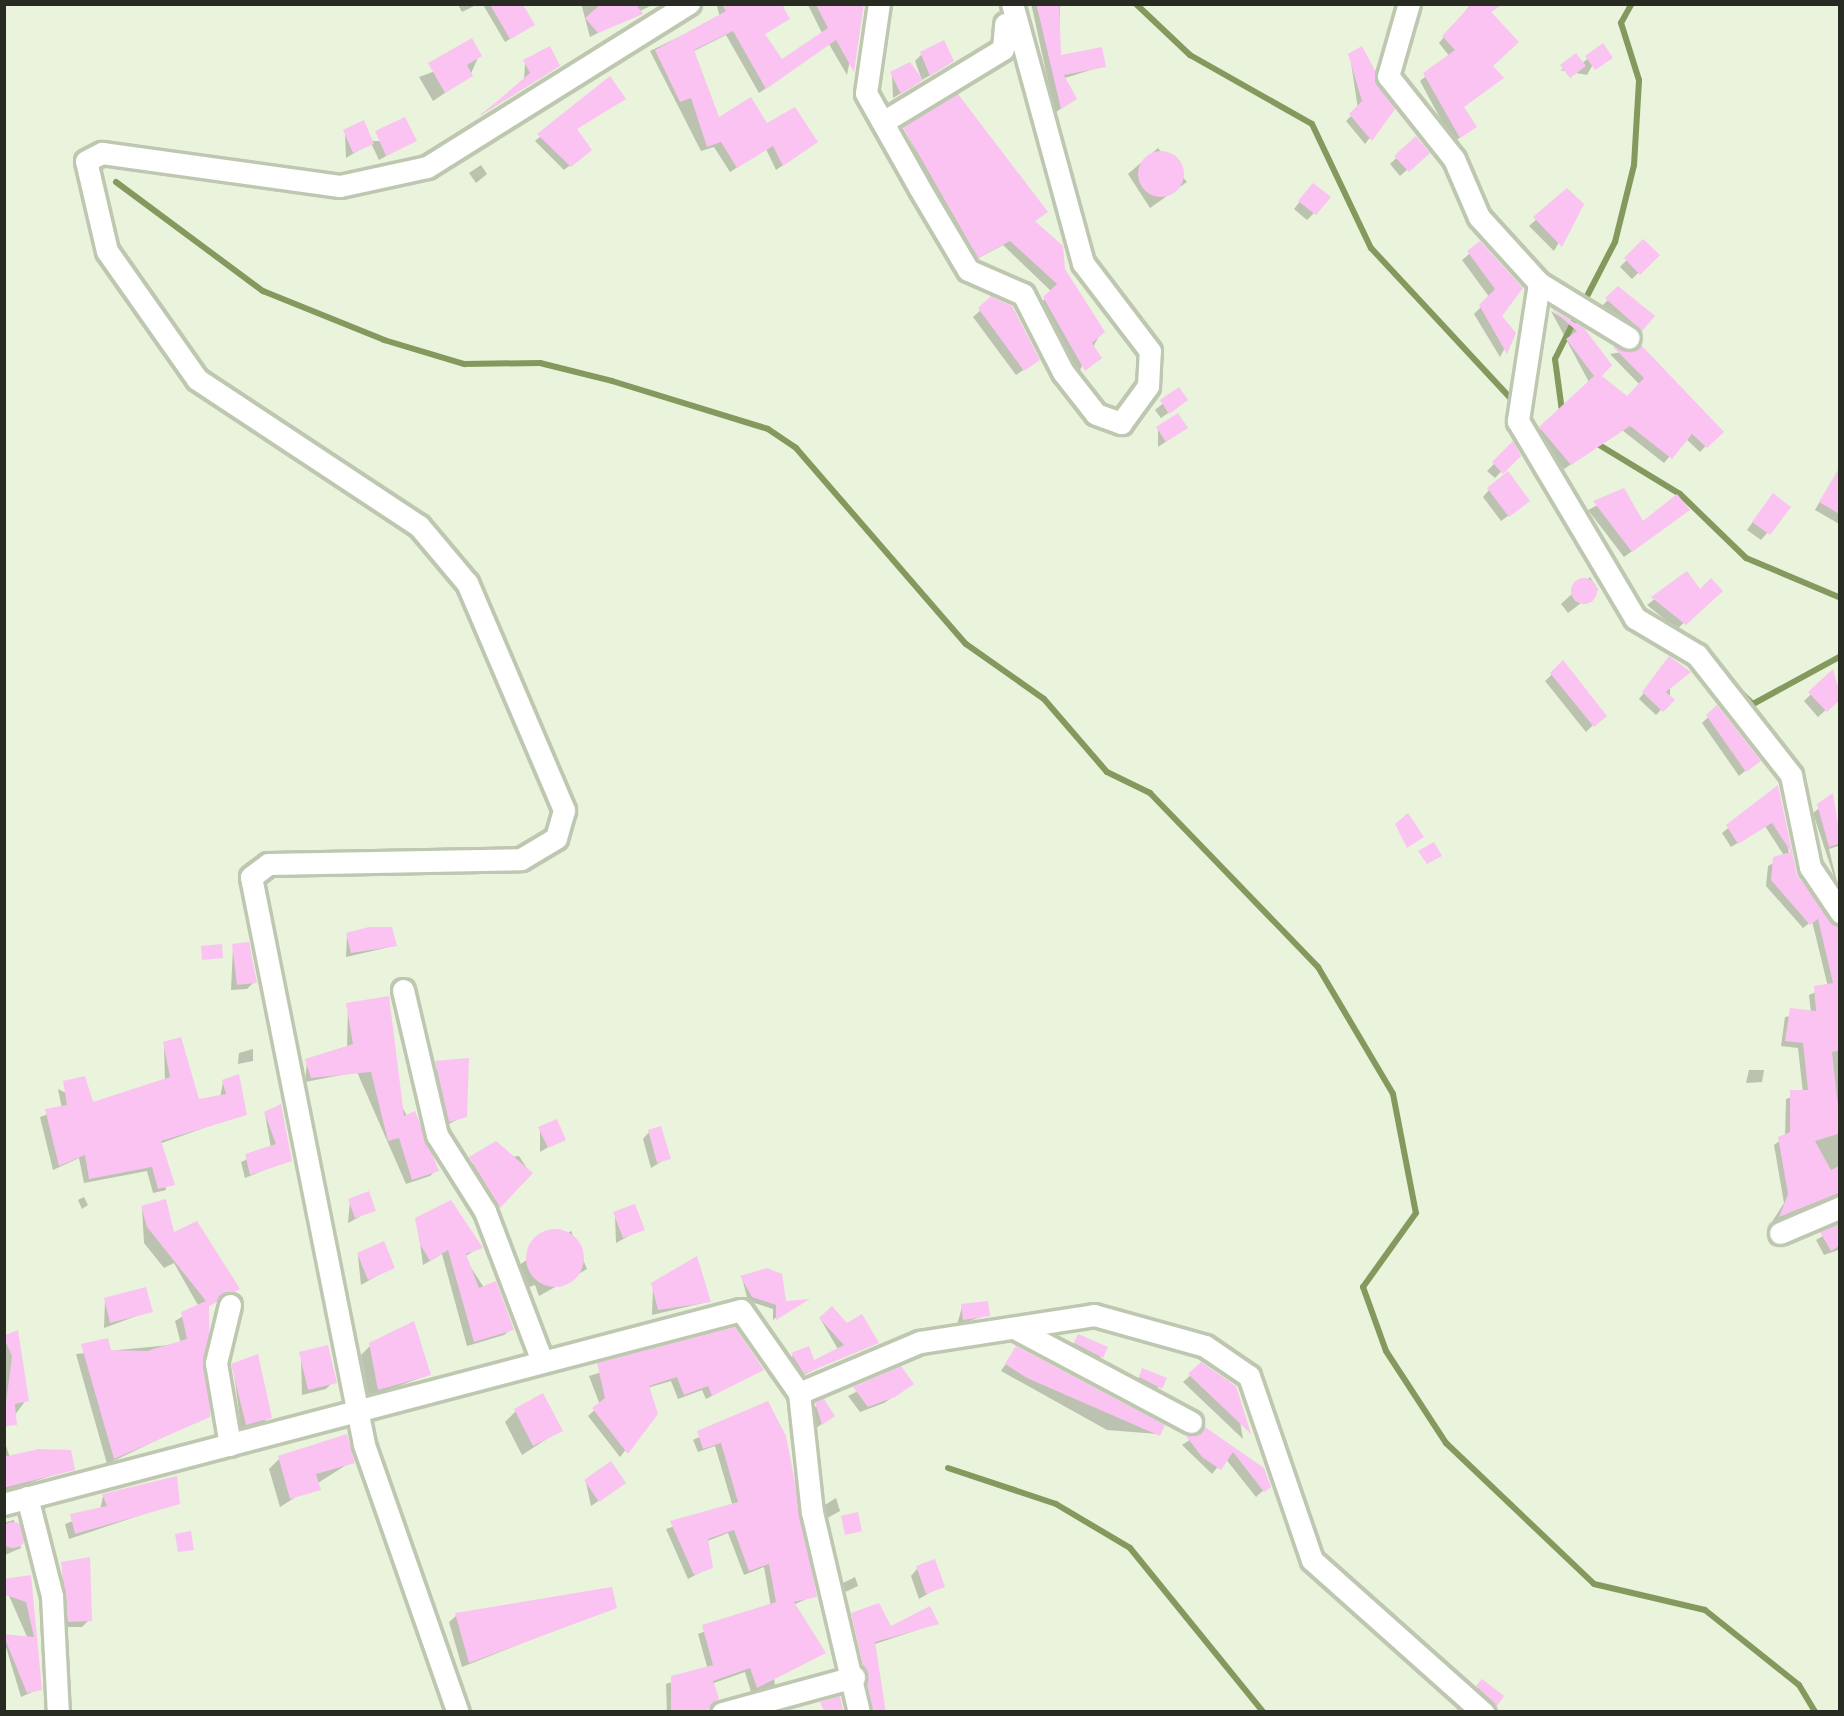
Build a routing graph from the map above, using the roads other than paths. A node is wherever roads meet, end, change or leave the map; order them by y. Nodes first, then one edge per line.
1 (688, 3) edge
2 (879, 3) edge
3 (1409, 3) edge
4 (1013, 5) edge
5 (883, 122) junction
6 (1539, 283) junction
7 (1630, 338) dead end
8 (1841, 913) edge
9 (403, 990) dead end
10 (1841, 1208) edge
11 (1780, 1233) dead end
12 (230, 1305) dead end
13 (1018, 1330) junction
14 (542, 1361) junction
15 (799, 1393) junction
16 (357, 1408) junction
17 (1191, 1422) dead end
18 (230, 1445) junction
19 (27, 1498) junction
20 (3, 1504) edge
21 (854, 1677) junction
22 (58, 1713) edge
23 (458, 1713) edge
24 (722, 1713) edge
25 (859, 1713) edge
26 (1484, 1713) edge

1 - 16 street
2 - 5 street
3 - 6 street
4 - 5 street
4 - 5 street
6 - 7 street
6 - 8 street
9 - 14 street
10 - 11 street
12 - 18 street
13 - 15 street
13 - 17 street
13 - 26 street
14 - 15 street
14 - 16 street
15 - 21 street
16 - 18 street
16 - 23 street
18 - 19 street
19 - 20 street
19 - 22 street
21 - 24 street
21 - 25 street

